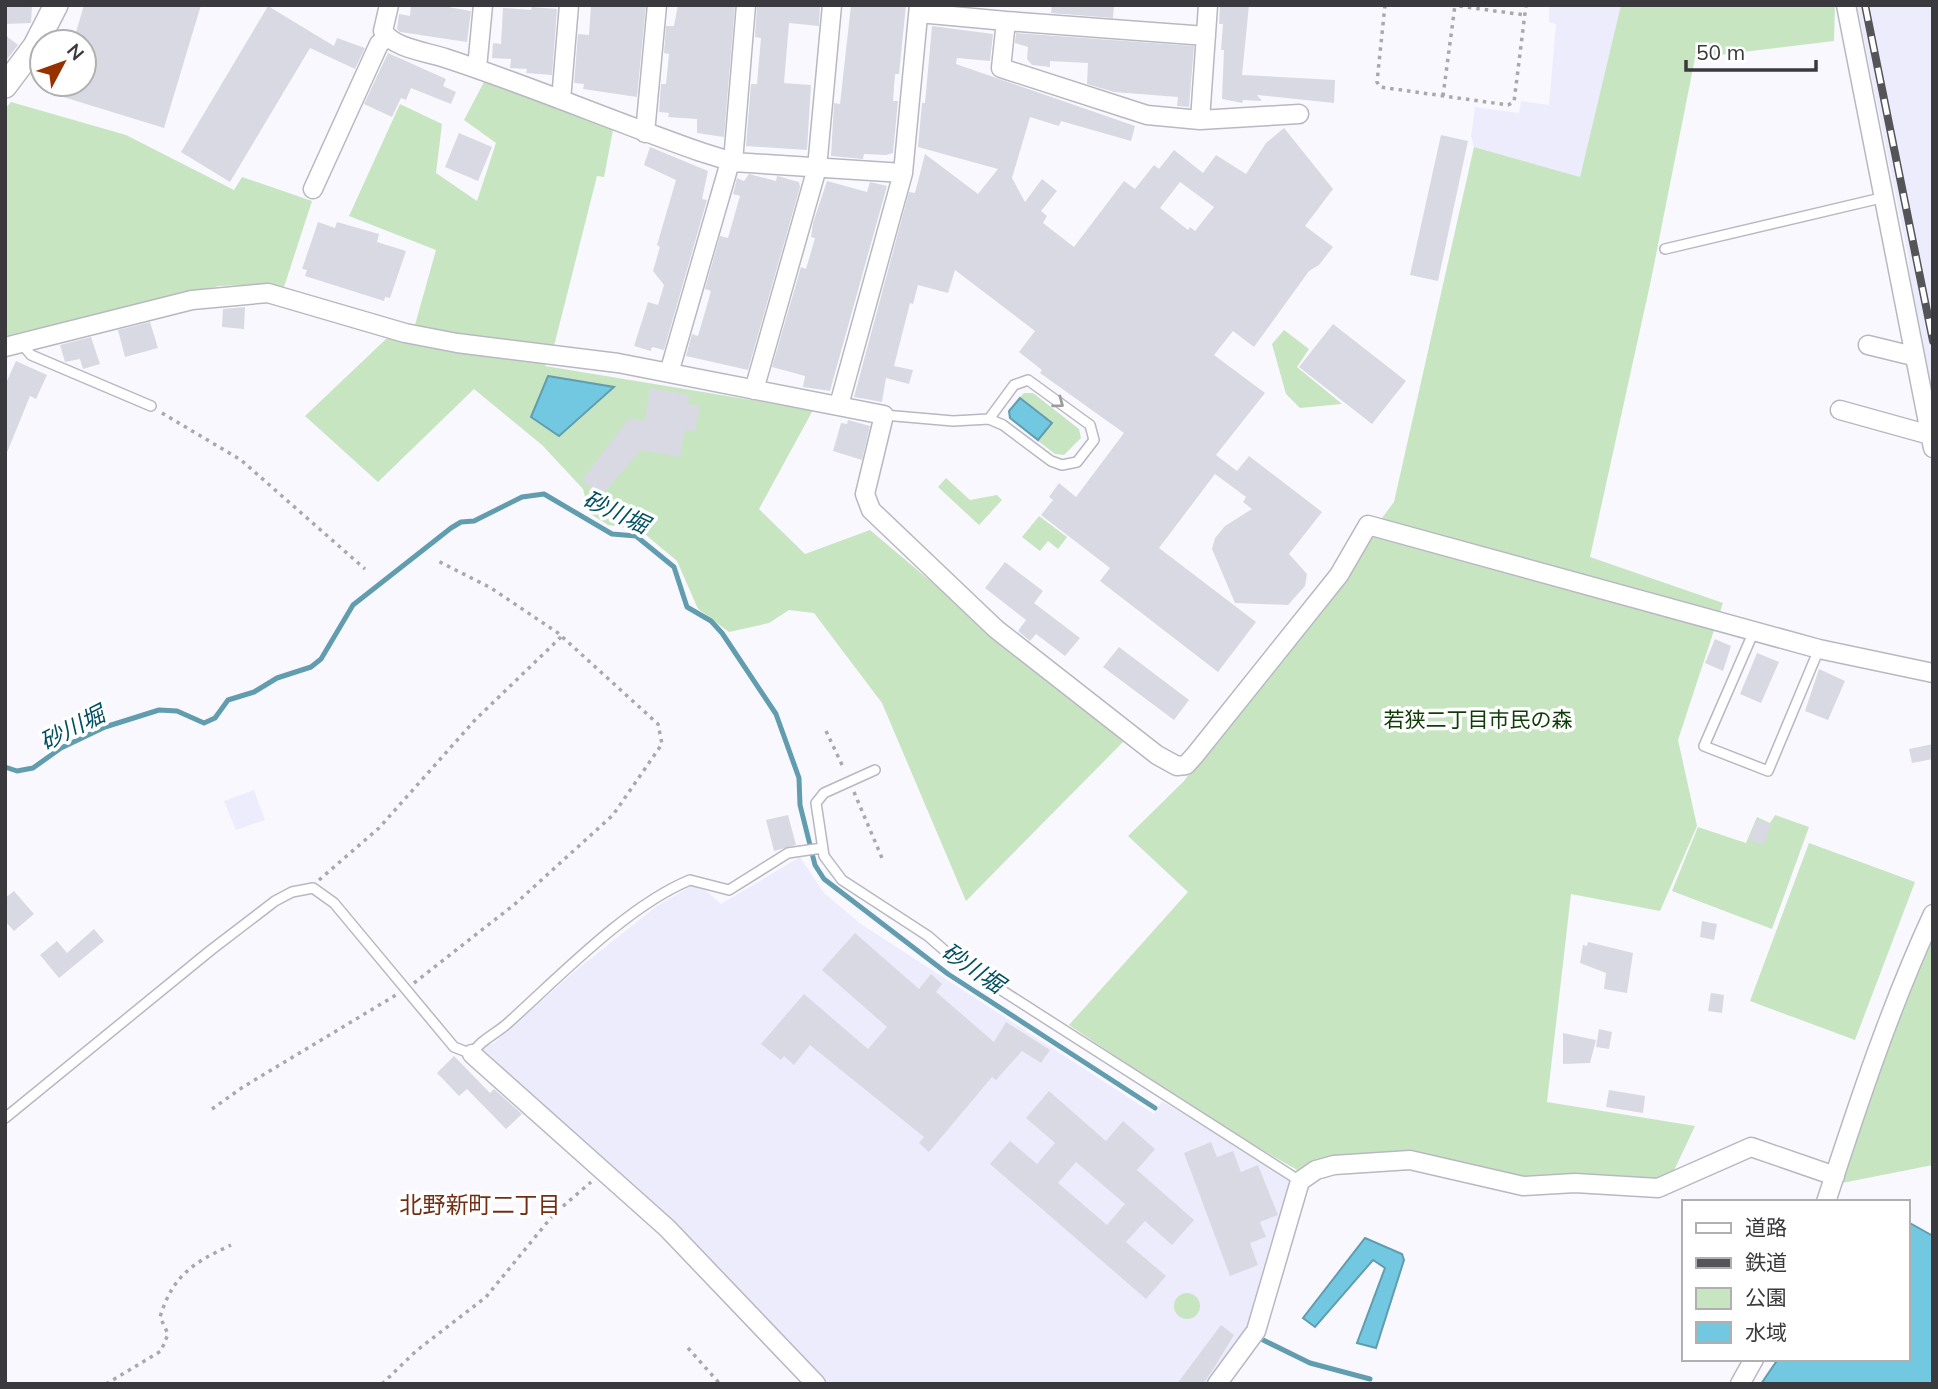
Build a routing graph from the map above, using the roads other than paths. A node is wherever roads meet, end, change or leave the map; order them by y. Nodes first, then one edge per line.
1 (56, 5) edge
2 (389, 5) edge
3 (483, 5) edge
4 (569, 5) edge
5 (657, 5) edge
6 (746, 5) edge
7 (832, 5) edge
8 (1208, 5) edge
9 (1846, 5) edge
10 (919, 9) edge
11 (1006, 21) junction
12 (1206, 36) junction
13 (387, 37) junction
14 (477, 68) junction
15 (5, 86) edge
16 (561, 100) junction
17 (1299, 114) dead end
18 (1200, 120) junction
19 (645, 132) junction
20 (731, 162) junction
21 (817, 168) junction
22 (903, 173) junction
23 (313, 190) dead end
24 (1881, 198) junction
25 (1665, 249) dead end
26 (13, 345) edge
27 (1867, 345) dead end
28 (1913, 356) junction
29 (669, 373) junction
30 (754, 390) junction
31 (839, 405) junction
32 (151, 406) road end
33 (1840, 410) dead end
34 (884, 415) junction
35 (989, 419) junction
36 (1931, 442) edge
37 (1754, 631) junction
38 (1819, 649) junction
39 (1933, 673) edge
40 (875, 770) dead end
41 (820, 848) junction
42 (1933, 914) edge
43 (472, 1055) junction
44 (5, 1118) edge
45 (1835, 1176) junction
46 (1300, 1181) junction
47 (1827, 1200) edge
48 (1753, 1361) edge
49 (816, 1384) edge
50 (1217, 1384) edge
51 (1740, 1384) edge

1 - 15 street
2 - 13 street
3 - 14 street
4 - 16 street
5 - 19 street
6 - 20 street
7 - 21 street
8 - 12 street
9 - 24 street
10 - 11 street
10 - 22 street
11 - 12 street
11 - 18 street
12 - 18 street
13 - 14 street
13 - 23 street
14 - 16 street
16 - 19 street
17 - 18 street
19 - 20 street
20 - 21 street
20 - 29 street
21 - 22 street
21 - 30 street
22 - 31 street
24 - 25 lane
24 - 28 street
26 - 29 street
26 - 32 lane
27 - 28 street
28 - 36 street
29 - 30 street
30 - 31 street
31 - 34 street
33 - 36 street
34 - 35 lane
34 - 37 street
35 -> 35 lane
37 - 38 street
37 - 38 lane
38 - 39 street
40 - 41 lane
41 - 43 lane
41 - 46 lane
42 - 45 street
43 - 44 lane
43 - 49 street
45 - 46 street
45 - 47 street
46 - 50 street
48 - 51 street

